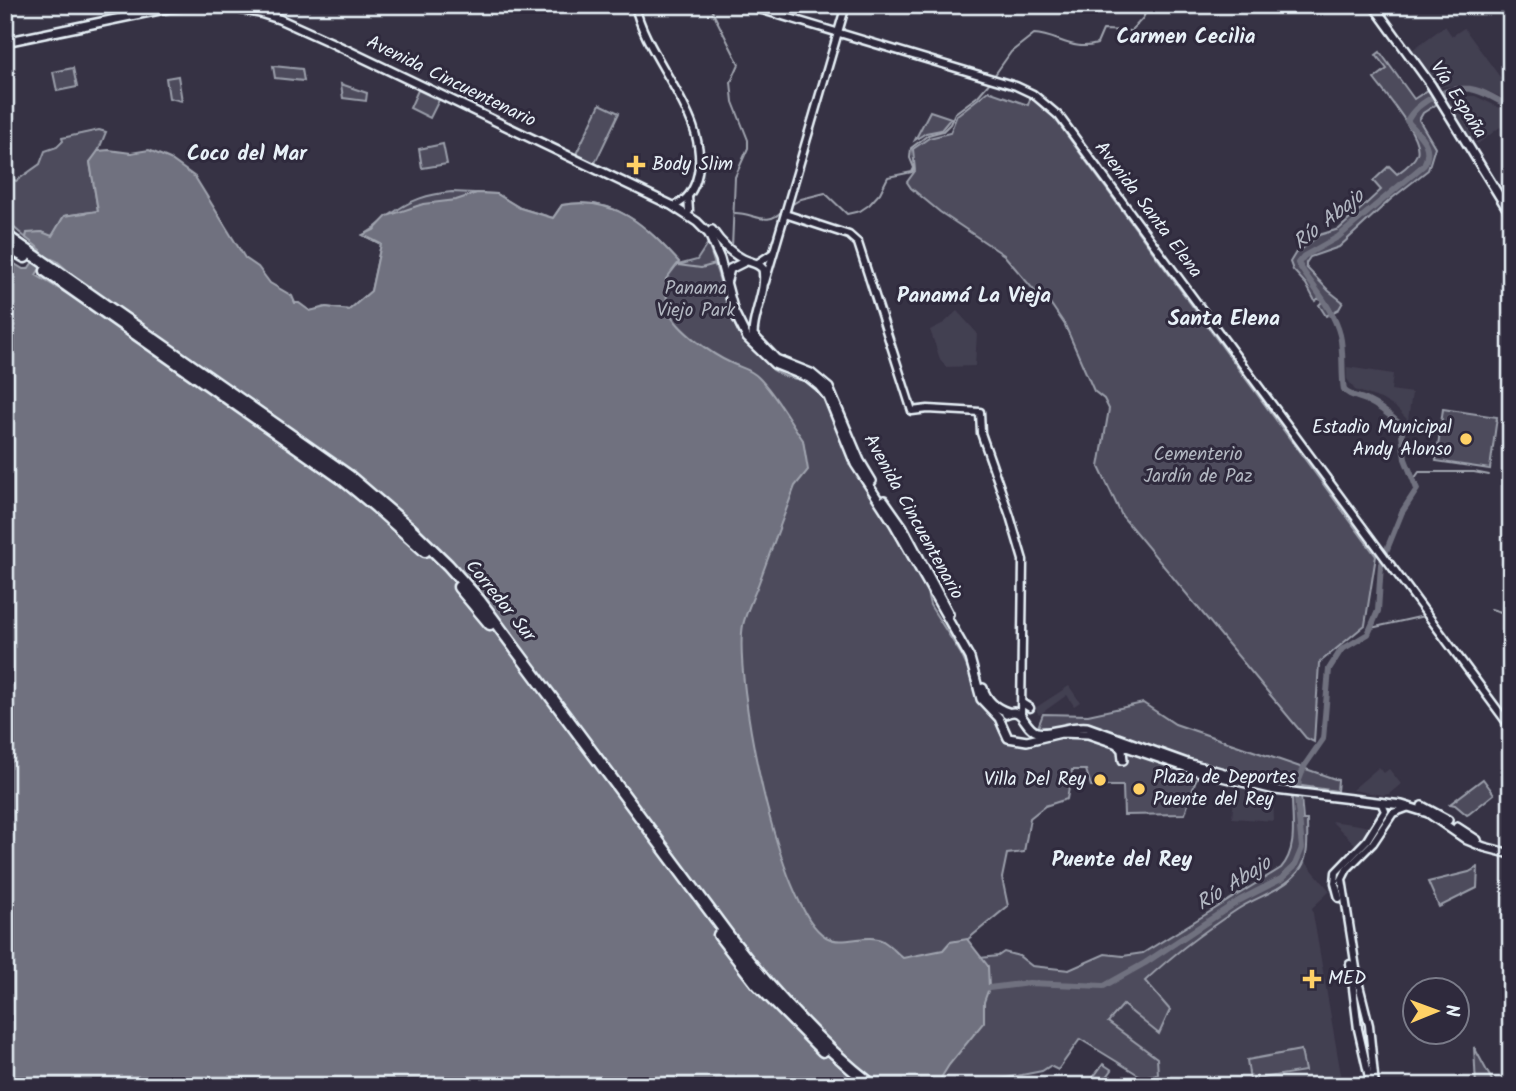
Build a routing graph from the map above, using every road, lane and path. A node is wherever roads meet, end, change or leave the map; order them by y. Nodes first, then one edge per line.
1 (134, 5) edge
2 (635, 5) edge
3 (746, 5) edge
4 (846, 5) edge
5 (1373, 5) edge
6 (136, 15) junction
7 (843, 17) junction
8 (822, 28) junction
9 (838, 33) junction
10 (5, 42) edge
11 (688, 142) dead end
12 (697, 147) junction
13 (688, 197) junction
14 (674, 205) junction
15 (787, 209) junction
16 (689, 211) junction
17 (1511, 215) edge
18 (5, 229) edge
19 (5, 235) edge
20 (5, 244) edge
21 (775, 251) junction
22 (30, 256) junction
23 (746, 261) junction
24 (758, 263) junction
25 (726, 285) junction
26 (764, 287) junction
27 (77, 289) junction
28 (756, 314) junction
29 (736, 318) junction
30 (1022, 689) junction
31 (1022, 703) junction
32 (1030, 708) dead end
33 (1014, 713) junction
34 (1026, 723) junction
35 (1002, 724) junction
36 (1081, 726) junction
37 (1511, 728) edge
38 (1018, 741) junction
39 (1116, 744) junction
40 (1125, 747) junction
41 (1136, 750) junction
42 (1290, 790) junction
43 (1301, 791) junction
44 (1381, 802) junction
45 (1409, 807) junction
46 (1385, 811) junction
47 (1393, 813) junction
48 (1456, 829) junction
49 (1511, 854) edge
50 (1368, 1017) junction
51 (1357, 1019) junction
52 (1370, 1033) junction
53 (1359, 1036) junction
54 (863, 1086) edge
55 (873, 1086) edge
56 (1373, 1086) edge

1 - 6 street
2 - 12 street
3 - 8 street, Avenida Santa Elena
4 - 7 street
5 - 17 main road, Vía España
6 - 10 main road, Avenida Cincuentenario
6 - 14 main road, Avenida Cincuentenario
7 - 8 street
7 - 9 street
8 - 9 street, Avenida Santa Elena
9 - 15 street
9 - 37 street, Avenida Santa Elena
11 - 12 street
12 - 13 street
13 - 14 street
13 - 16 street
14 - 16 main road, Avenida Cincuentenario
14 - 25 main road, Avenida Cincuentenario
15 - 21 street
15 - 30 street
16 - 23 main road, Avenida Cincuentenario
18 - 22 highway
19 - 22 highway, Corredor Sur
20 - 22 highway, Corredor Sur
21 - 24 street
21 - 26 street
22 - 27 highway, Corredor Sur
23 - 24 main road, Avenida Cincuentenario
23 - 25 main road
24 - 26 main road
25 - 29 main road, Avenida Cincuentenario
26 - 28 main road, Avenida Cincuentenario
27 - 54 highway, Corredor Sur
27 - 55 highway, Corredor Sur
28 - 29 main road
28 - 33 main road, Avenida Cincuentenario
29 - 35 main road, Avenida Cincuentenario
30 - 31 street
30 - 33 street
31 - 32 street
31 - 33 street
33 - 34 main road
33 - 35 main road
34 - 36 main road
34 - 38 main road
35 - 38 main road
36 - 40 main road
36 - 42 main road
38 - 39 main road
39 - 40 main road
39 - 41 main road
40 - 41 main road
41 - 42 main road
42 - 43 main road
43 - 44 main road
43 - 48 main road
44 - 45 main road
44 - 46 street
45 - 47 street
45 - 48 main road
46 - 47 street
46 - 51 street
47 - 50 street
48 - 49 main road
48 - 49 main road
50 - 51 street
50 - 52 street
51 - 53 street
52 - 53 street
52 - 56 street
53 - 56 street

